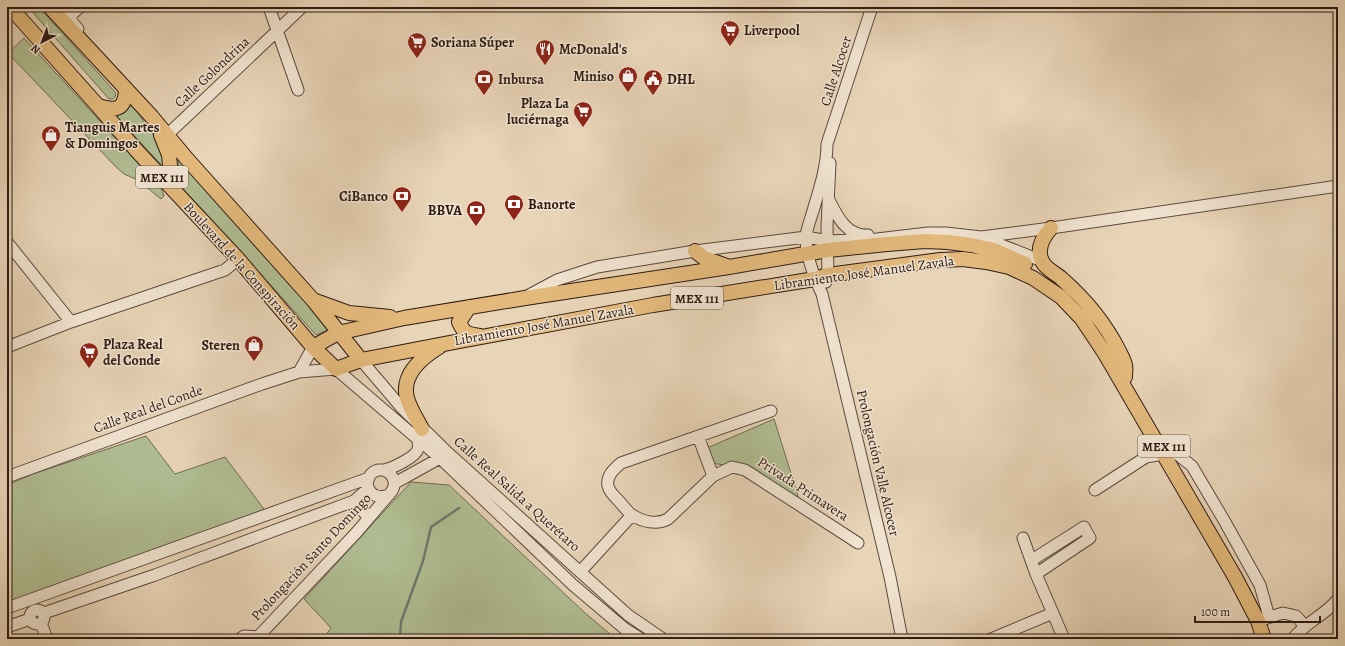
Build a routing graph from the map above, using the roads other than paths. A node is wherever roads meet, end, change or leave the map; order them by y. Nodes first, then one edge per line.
1 (10, 7) edge
2 (50, 7) edge
3 (60, 7) edge
4 (80, 7) edge
5 (269, 7) edge
6 (302, 7) edge
7 (872, 7) edge
8 (69, 17) junction
9 (277, 32) junction
10 (110, 72) junction
11 (126, 89) junction
12 (298, 90) dead end
13 (98, 106) junction
14 (152, 117) junction
15 (166, 135) junction
16 (827, 144) junction
17 (1338, 186) edge
18 (172, 188) junction
19 (829, 200) junction
20 (1051, 228) junction
21 (928, 233) junction
22 (806, 237) junction
23 (981, 237) junction
24 (7, 242) edge
25 (828, 245) junction
26 (695, 251) junction
27 (808, 253) junction
28 (238, 259) junction
29 (1042, 261) junction
30 (729, 267) junction
31 (822, 277) junction
32 (525, 298) junction
33 (313, 300) junction
34 (469, 307) junction
35 (404, 318) junction
36 (71, 322) junction
37 (338, 333) junction
38 (482, 337) junction
39 (444, 344) junction
40 (7, 347) edge
41 (313, 347) junction
42 (361, 360) junction
43 (336, 370) junction
44 (299, 372) junction
45 (1125, 377) junction
46 (771, 411) dead end
47 (420, 434) junction
48 (698, 436) junction
49 (1165, 452) junction
50 (443, 455) junction
51 (384, 470) junction
52 (713, 476) junction
53 (7, 477) edge
54 (369, 478) junction
55 (394, 483) junction
56 (1095, 490) dead end
57 (371, 492) junction
58 (389, 495) junction
59 (354, 501) junction
60 (372, 514) junction
61 (632, 515) junction
62 (1023, 538) dead end
63 (858, 543) dead end
64 (1032, 560) junction
65 (580, 572) junction
66 (1036, 574) junction
67 (1338, 599) edge
68 (7, 608) edge
69 (1053, 614) junction
70 (42, 618) junction
71 (1266, 619) junction
72 (1305, 626) junction
73 (7, 627) edge
74 (257, 638) edge
75 (47, 639) edge
76 (240, 639) edge
77 (641, 639) edge
78 (663, 639) edge
79 (902, 639) edge
80 (991, 639) edge
81 (1064, 639) edge
82 (1264, 639) edge
83 (1269, 639) edge
84 (1293, 639) edge

1 - 13 main road, Boulevard de la Conspiración / MEX 111
2 - 10 main road, MEX 111
3 - 8 street
4 - 8 street
5 - 9 street
6 - 9 street, Calle Golondrina
7 - 16 street, Calle Alcocer
8 - 10 street
9 - 12 street
9 - 15 street, Calle Golondrina
10 - 11 main road, MEX 111
11 - 13 main road
11 - 14 main road, MEX 111
13 - 18 main road, Boulevard de la Conspiración / MEX 111
14 - 15 main road, MEX 111
14 - 18 main road
15 - 33 main road, MEX 111
16 - 19 street, Calle Alcocer
16 - 22 street, Calle Alcocer
17 - 20 street
18 - 28 main road, Boulevard de la Conspiración / MEX 111
19 - 21 street
19 - 25 street, Calle Alcocer
20 - 23 street
20 - 29 main road
21 - 23 street
21 - 25 street
22 - 25 street
22 - 26 street
22 - 27 street, Calle Alcocer
23 - 29 street
24 - 36 street
25 - 27 main road, Libramiento José Manuel Zavala / MEX 111
25 - 31 street, Calle Alcocer
25 - 45 main road, Libramiento José Manuel Zavala / MEX 111
26 - 30 main road
26 - 32 street
27 - 30 main road, Libramiento José Manuel Zavala / MEX 111
27 - 31 street, Calle Alcocer
28 - 36 street
28 - 41 main road, Boulevard de la Conspiración / MEX 111
29 - 45 main road
30 - 32 main road, Libramiento José Manuel Zavala / MEX 111
31 - 38 main road, Libramiento José Manuel Zavala / MEX 111
31 - 49 main road, Libramiento José Manuel Zavala / MEX 111
31 - 79 street, Prolongación Valle Alcocer
32 - 34 main road, Libramiento José Manuel Zavala / MEX 111
33 - 35 main road, MEX 111
33 - 37 main road, MEX 111
34 - 35 main road, Libramiento José Manuel Zavala / MEX 111
34 - 38 main road
35 - 37 main road, MEX 111
36 - 40 street
37 - 41 main road, MEX 111
37 - 42 main road, MEX 111
38 - 39 main road, Libramiento José Manuel Zavala / MEX 111
39 - 42 main road, Libramiento José Manuel Zavala / MEX 111
39 - 47 main road
41 - 43 main road, MEX 111
41 - 44 street
42 - 43 main road, MEX 111
42 - 47 street, Calle Real Salida a Querétaro
43 - 44 street, Calle Real del Conde
43 - 47 street, Calle Real Salida a Querétaro
44 - 53 street, Calle Real del Conde
45 - 49 main road, Libramiento José Manuel Zavala / MEX 111
46 - 48 street, Privada Primavera
47 - 50 street, Calle Real Salida a Querétaro
47 - 51 street
48 - 52 street
48 - 61 street, Privada Primavera
49 - 56 street
49 - 71 main road, Libramiento José Manuel Zavala / MEX 111
49 - 82 main road, Libramiento José Manuel Zavala / MEX 111
50 - 55 street
50 - 65 street, Calle Real Salida a Querétaro
50 - 77 street, Calle Real Salida a Querétaro
51 - 54 street
51 - 55 street
52 - 61 street, Privada Primavera
52 - 63 street, Privada Primavera
54 - 57 street
54 - 68 street
55 - 58 street
57 - 58 street
57 - 59 street
57 - 60 street
58 - 60 street, Prolongación Santo Domingo
59 - 60 street
59 - 70 street
60 - 74 street, Prolongación Santo Domingo
61 - 65 street
62 - 64 street
64 - 66 street
64 - 66 street
65 - 78 street, Calle Real Salida a Querétaro
66 - 69 street
67 - 72 street
69 - 80 street
69 - 81 street
70 - 73 street
70 - 75 street
71 - 72 street
71 - 83 main road, Libramiento José Manuel Zavala / MEX 111
72 - 84 street
74 - 76 street

